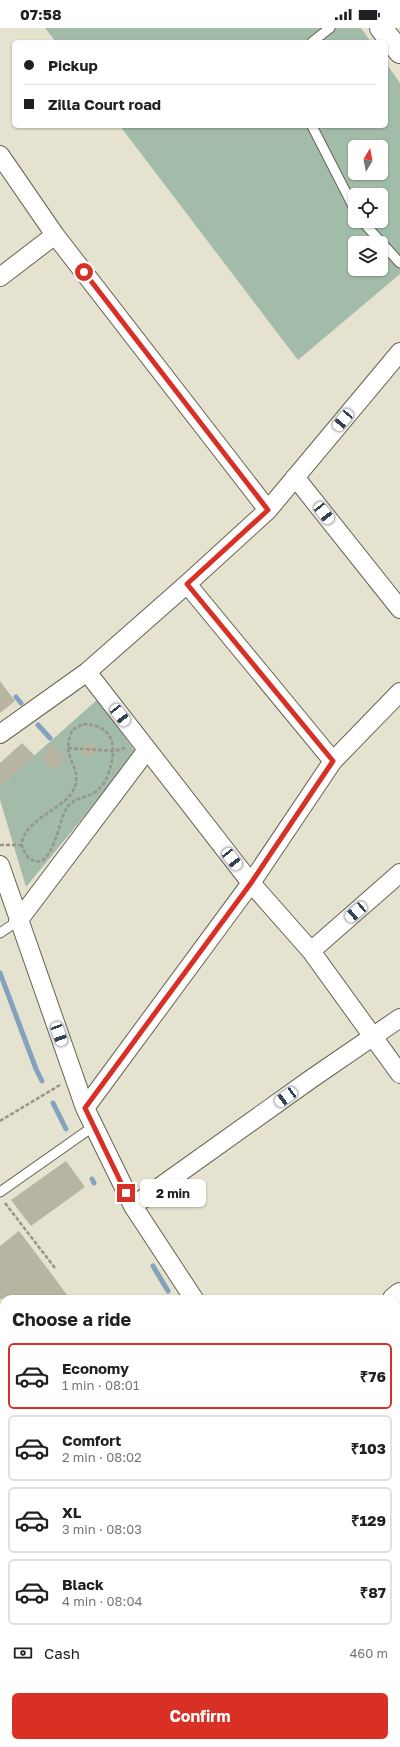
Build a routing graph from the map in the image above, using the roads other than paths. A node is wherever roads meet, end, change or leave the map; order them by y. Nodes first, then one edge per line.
1 (330, 28) edge
2 (381, 28) edge
3 (315, 40) edge
4 (400, 52) edge
5 (313, 128) edge
6 (0, 155) edge
7 (348, 196) edge
8 (368, 228) edge
9 (55, 235) junction
10 (400, 263) edge
11 (0, 277) edge
12 (400, 352) edge
13 (295, 477) junction
14 (268, 510) junction
15 (187, 584) junction
16 (400, 609) edge
17 (87, 672) junction
18 (400, 692) edge
19 (0, 734) edge
20 (147, 750) junction
21 (333, 761) junction
22 (0, 865) edge
23 (400, 873) edge
24 (251, 883) junction
25 (18, 921) junction
26 (0, 933) edge
27 (311, 951) junction
28 (400, 1018) edge
29 (374, 1037) junction
30 (400, 1074) edge
31 (85, 1108) junction
32 (94, 1126) junction
33 (0, 1192) edge
34 (133, 1206) junction
35 (191, 1295) edge

1 - 3 lane
2 - 4 main road
5 - 7 lane
6 - 9 street
8 - 10 lane
9 - 11 street
9 - 14 street
12 - 13 street
13 - 14 street
13 - 16 street
14 - 15 street
15 - 17 street
15 - 21 street
17 - 19 street
17 - 20 street
18 - 21 street
20 - 24 street
20 - 25 street
21 - 24 street
22 - 25 street
23 - 27 street
24 - 27 street
24 - 31 street
25 - 26 lane
25 - 31 street
27 - 29 street
28 - 29 street
29 - 30 street
29 - 34 street
31 - 32 street
32 - 33 lane
32 - 34 street
34 - 35 street

